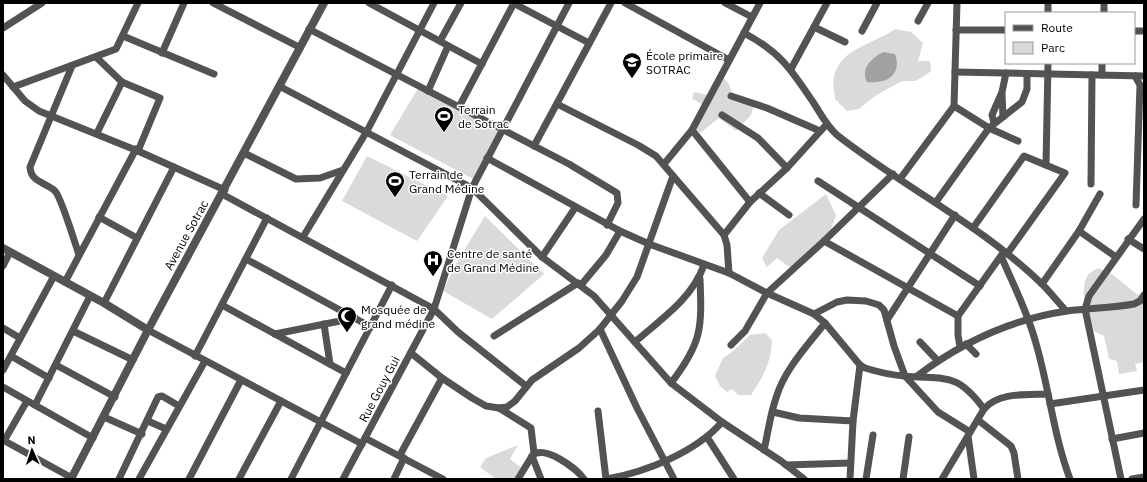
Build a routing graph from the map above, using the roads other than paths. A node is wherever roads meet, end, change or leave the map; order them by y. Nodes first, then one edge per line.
1 (42, 3) edge
2 (138, 3) edge
3 (184, 3) edge
4 (213, 3) edge
5 (324, 3) edge
6 (369, 3) edge
7 (434, 3) edge
8 (461, 3) edge
9 (514, 3) edge
10 (569, 3) edge
11 (611, 3) edge
12 (625, 3) edge
13 (725, 3) edge
14 (760, 3) edge
15 (827, 3) edge
16 (878, 3) edge
17 (928, 3) edge
18 (956, 3) edge
19 (382, 6) edge
20 (752, 17) junction
21 (918, 21) dead end
22 (557, 26) junction
23 (814, 27) junction
24 (3, 28) edge
25 (308, 29) junction
26 (956, 30) junction
27 (1005, 30) edge
28 (420, 31) junction
29 (862, 31) dead end
30 (744, 33) junction
31 (123, 36) junction
32 (440, 42) junction
33 (845, 42) dead end
34 (589, 43) junction
35 (448, 46) junction
36 (299, 47) junction
37 (162, 53) junction
38 (96, 57) junction
39 (729, 60) junction
40 (482, 64) junction
41 (1048, 64) edge
42 (1102, 64) edge
43 (72, 66) junction
44 (791, 69) junction
45 (955, 72) junction
46 (1006, 73) junction
47 (214, 74) dead end
48 (1027, 74) junction
49 (1048, 74) junction
50 (3, 75) edge
51 (396, 75) junction
52 (1092, 75) junction
53 (1102, 75) junction
54 (1135, 76) junction
55 (1144, 76) edge
56 (122, 82) junction
57 (279, 86) junction
58 (13, 87) junction
59 (1142, 88) edge
60 (428, 91) junction
61 (1002, 92) junction
62 (731, 96) dead end
63 (557, 104) junction
64 (954, 106) junction
65 (459, 107) junction
66 (722, 115) dead end
67 (50, 117) junction
68 (1003, 117) junction
69 (826, 125) junction
70 (991, 125) junction
71 (502, 130) junction
72 (692, 130) junction
73 (367, 131) junction
74 (820, 131) junction
75 (97, 133) junction
76 (1018, 141) dead end
77 (534, 146) junction
78 (137, 150) junction
79 (244, 153) junction
80 (487, 158) junction
81 (664, 164) junction
82 (1046, 165) junction
83 (174, 167) junction
84 (787, 168) junction
85 (343, 170) junction
86 (893, 174) junction
87 (673, 176) junction
88 (900, 179) junction
89 (818, 181) dead end
90 (1091, 184) dead end
91 (472, 188) junction
92 (224, 192) junction
93 (759, 193) junction
94 (1100, 194) dead end
95 (750, 202) junction
96 (936, 202) junction
97 (1136, 205) dead end
98 (575, 208) junction
99 (859, 208) junction
100 (789, 215) dead end
101 (955, 215) junction
102 (99, 217) junction
103 (267, 218) junction
104 (1144, 219) edge
105 (607, 225) junction
106 (973, 228) junction
107 (620, 231) junction
108 (1079, 231) junction
109 (724, 235) junction
110 (303, 237) junction
111 (138, 238) junction
112 (1128, 239) junction
113 (824, 241) junction
114 (649, 244) junction
115 (1144, 249) edge
116 (6, 250) edge
117 (930, 253) junction
118 (1004, 254) junction
119 (80, 255) junction
120 (542, 256) junction
121 (1116, 258) junction
122 (246, 259) junction
123 (704, 265) junction
124 (3, 266) edge
125 (730, 273) junction
126 (54, 276) junction
127 (700, 278) junction
128 (65, 282) junction
129 (580, 284) junction
130 (1042, 284) junction
131 (392, 285) junction
132 (980, 286) junction
133 (908, 288) junction
134 (767, 293) junction
135 (1144, 295) edge
136 (90, 296) junction
137 (104, 303) junction
138 (222, 305) junction
139 (434, 309) junction
140 (1085, 309) junction
141 (1066, 312) junction
142 (612, 314) junction
143 (814, 314) junction
144 (958, 316) junction
145 (355, 318) junction
146 (887, 320) junction
147 (1028, 320) junction
148 (825, 323) junction
149 (324, 324) junction
150 (371, 326) junction
151 (3, 328) edge
152 (600, 328) junction
153 (148, 330) junction
154 (73, 331) junction
155 (275, 334) junction
156 (494, 336) dead end
157 (20, 338) junction
158 (635, 342) junction
159 (920, 342) dead end
160 (963, 345) junction
161 (731, 346) dead end
162 (411, 353) junction
163 (976, 354) dead end
164 (11, 356) junction
165 (195, 356) junction
166 (133, 360) junction
167 (937, 360) junction
168 (205, 361) junction
169 (56, 364) junction
170 (330, 364) junction
171 (860, 366) junction
172 (3, 370) edge
173 (346, 373) junction
174 (905, 376) junction
175 (917, 376) junction
176 (49, 378) junction
177 (442, 378) junction
178 (242, 380) junction
179 (671, 383) junction
180 (526, 386) junction
181 (3, 387) edge
182 (1144, 390) edge
183 (1048, 394) junction
184 (115, 397) junction
185 (1103, 397) junction
186 (27, 401) junction
187 (281, 401) junction
188 (35, 404) junction
189 (1050, 404) junction
190 (178, 406) junction
191 (499, 408) junction
192 (984, 409) junction
193 (598, 411) dead end
194 (773, 412) junction
195 (104, 417) junction
196 (978, 420) junction
197 (148, 421) junction
198 (853, 421) junction
199 (722, 422) junction
200 (320, 423) junction
201 (166, 430) junction
202 (1144, 433) edge
203 (142, 434) junction
204 (969, 434) junction
205 (873, 436) dead end
206 (707, 437) junction
207 (909, 437) dead end
208 (93, 438) junction
209 (1112, 439) junction
210 (4, 440) edge
211 (364, 441) junction
212 (764, 450) junction
213 (533, 455) junction
214 (402, 457) junction
215 (666, 461) junction
216 (850, 463) junction
217 (786, 465) junction
218 (1144, 477) edge
219 (71, 478) edge
220 (120, 479) edge
221 (139, 479) edge
222 (189, 479) edge
223 (238, 479) edge
224 (291, 479) edge
225 (343, 479) edge
226 (394, 479) edge
227 (443, 479) edge
228 (518, 479) edge
229 (541, 479) edge
230 (584, 479) edge
231 (606, 479) edge
232 (674, 479) edge
233 (734, 479) edge
234 (804, 479) edge
235 (850, 479) edge
236 (866, 479) edge
237 (903, 479) edge
238 (942, 479) edge
239 (974, 479) edge
240 (1018, 479) edge
241 (1070, 479) edge
242 (1121, 479) edge
243 (1132, 479) edge

1 - 24 street
2 - 31 street
3 - 37 street
4 - 36 street
5 - 25 street, Avenue Sotrac
6 - 19 street
7 - 28 street
8 - 32 street
9 - 22 street
9 - 40 street
10 - 22 street, Rue Gouy Gui
11 - 34 street
12 - 39 street
13 - 20 street
14 - 20 street
15 - 23 street
16 - 29 street
17 - 21 street
18 - 26 street
19 - 28 street
20 - 30 street
22 - 34 street
22 - 71 street, Rue Gouy Gui
23 - 33 street
23 - 44 street
25 - 36 street, Avenue Sotrac
25 - 51 street
26 - 27 street
26 - 45 street
28 - 32 street
28 - 51 street
30 - 39 street
30 - 44 street
31 - 37 street
31 - 38 street
32 - 35 street
34 - 63 street
35 - 40 street
35 - 60 street
36 - 57 street, Avenue Sotrac
37 - 47 street
38 - 43 street
38 - 56 street
39 - 72 street
40 - 65 street
41 - 49 street
42 - 53 street
43 - 58 street
43 - 67 street
44 - 69 street
45 - 46 street
45 - 64 street
46 - 48 street
46 - 61 street
48 - 49 street
48 - 68 street
49 - 52 street
49 - 82 street
50 - 58 street
51 - 60 street
51 - 73 street
52 - 53 street
52 - 90 street
53 - 54 street
54 - 55 street
54 - 59 street
56 - 75 street
56 - 78 street
57 - 73 street
57 - 79 street, Avenue Sotrac
58 - 67 street
59 - 97 street
60 - 65 street
61 - 68 street
61 - 70 street
62 - 74 street
63 - 77 street
63 - 81 street
64 - 70 street
64 - 88 street
65 - 71 street
66 - 84 street
67 - 75 street
67 - 119 street
68 - 70 street
69 - 74 street
69 - 86 street
70 - 76 street
70 - 96 street
71 - 77 street
71 - 80 street, Rue Gouy Gui
72 - 81 street
72 - 95 street
73 - 85 street
73 - 91 street
74 - 84 street
75 - 78 street
77 - 105 street
78 - 83 street
78 - 102 street
79 - 85 street
79 - 92 street, Avenue Sotrac
80 - 91 street, Rue Gouy Gui
80 - 98 street
81 - 87 street
82 - 106 street
82 - 118 street
83 - 92 street
83 - 111 street
84 - 93 street
85 - 110 street
86 - 88 street
86 - 99 street
87 - 109 street
87 - 114 street
88 - 96 street
89 - 99 street
91 - 120 street
91 - 139 street, Rue Gouy Gui
92 - 103 street
92 - 153 street, Avenue Sotrac
93 - 95 street
93 - 100 street
94 - 108 street
95 - 109 street
96 - 101 street
98 - 105 street
98 - 120 street
99 - 113 street
99 - 117 street
101 - 106 street
101 - 117 street
102 - 111 street
102 - 119 street
103 - 110 street
103 - 122 street
104 - 112 street
105 - 107 street
106 - 118 street
107 - 114 street
107 - 129 street
108 - 121 street
108 - 130 street
109 - 125 street
110 - 131 street
111 - 137 street
112 - 115 street
112 - 121 street
113 - 133 street
113 - 134 street
114 - 123 street
114 - 142 street
116 - 124 street
116 - 126 street
117 - 132 street
117 - 133 street
118 - 130 street
118 - 132 street
118 - 147 street
119 - 128 street
120 - 129 street
121 - 140 street
122 - 138 street
122 - 145 street
123 - 125 street
123 - 127 street
125 - 134 street
126 - 128 street
126 - 157 street
127 - 158 street
127 - 179 street
128 - 136 street
129 - 142 street
129 - 156 street
130 - 141 street
131 - 139 street
131 - 150 street
132 - 144 street
133 - 144 street
133 - 146 street
134 - 143 street
134 - 161 street
135 - 140 street
136 - 137 street
136 - 154 street
137 - 153 street
138 - 155 street
138 - 165 street
139 - 162 street, Rue Gouy Gui
139 - 180 street
140 - 141 street
140 - 185 street
141 - 147 street
142 - 152 street
142 - 158 street
143 - 146 street
143 - 148 street
144 - 160 street
145 - 149 street
145 - 150 street
146 - 174 street
147 - 160 street
147 - 183 street
148 - 171 street
148 - 194 street
149 - 155 street
149 - 170 street
150 - 173 street
151 - 157 street
152 - 180 street
152 - 215 street
153 - 165 street
153 - 166 street, Avenue Sotrac
154 - 166 street
154 - 169 street
155 - 170 street
157 - 164 street
158 - 179 street
159 - 167 street
160 - 163 street
160 - 167 street
162 - 177 street
162 - 211 street, Rue Gouy Gui
164 - 172 street
164 - 176 street
165 - 168 street
166 - 184 street, Avenue Sotrac
167 - 175 street
168 - 178 street
168 - 190 street
169 - 176 street
169 - 184 street
170 - 173 street
171 - 174 street
171 - 198 street
173 - 200 street
174 - 175 street
174 - 204 street
175 - 192 street
176 - 188 street
177 - 191 street
177 - 214 street
178 - 187 street
178 - 222 street
179 - 199 street
180 - 191 street
181 - 186 street
182 - 185 street
183 - 189 street
183 - 192 street
184 - 195 street, Avenue Sotrac
185 - 189 street
185 - 209 street
186 - 188 street
186 - 210 street
187 - 200 street
187 - 223 street
188 - 208 street
189 - 241 street
190 - 197 street
190 - 201 street
191 - 213 street
192 - 196 street
193 - 231 street
194 - 198 street
194 - 212 street
195 - 203 street
195 - 208 street, Avenue Sotrac
196 - 204 street
196 - 240 street
197 - 201 street
197 - 203 street
198 - 216 street
199 - 206 street
199 - 212 street
200 - 211 street
200 - 224 street
201 - 221 street
202 - 209 street
203 - 220 street
204 - 238 street
204 - 239 street
205 - 236 street
206 - 215 street
206 - 233 street
207 - 237 street
208 - 219 street, Avenue Sotrac
209 - 242 street
210 - 219 street
211 - 214 street
211 - 225 street, Rue Gouy Gui
212 - 217 street
213 - 228 street
213 - 229 street
213 - 230 street
214 - 226 street
214 - 227 street
215 - 231 street
215 - 232 street
216 - 217 street
216 - 235 street
217 - 234 street
218 - 243 street

